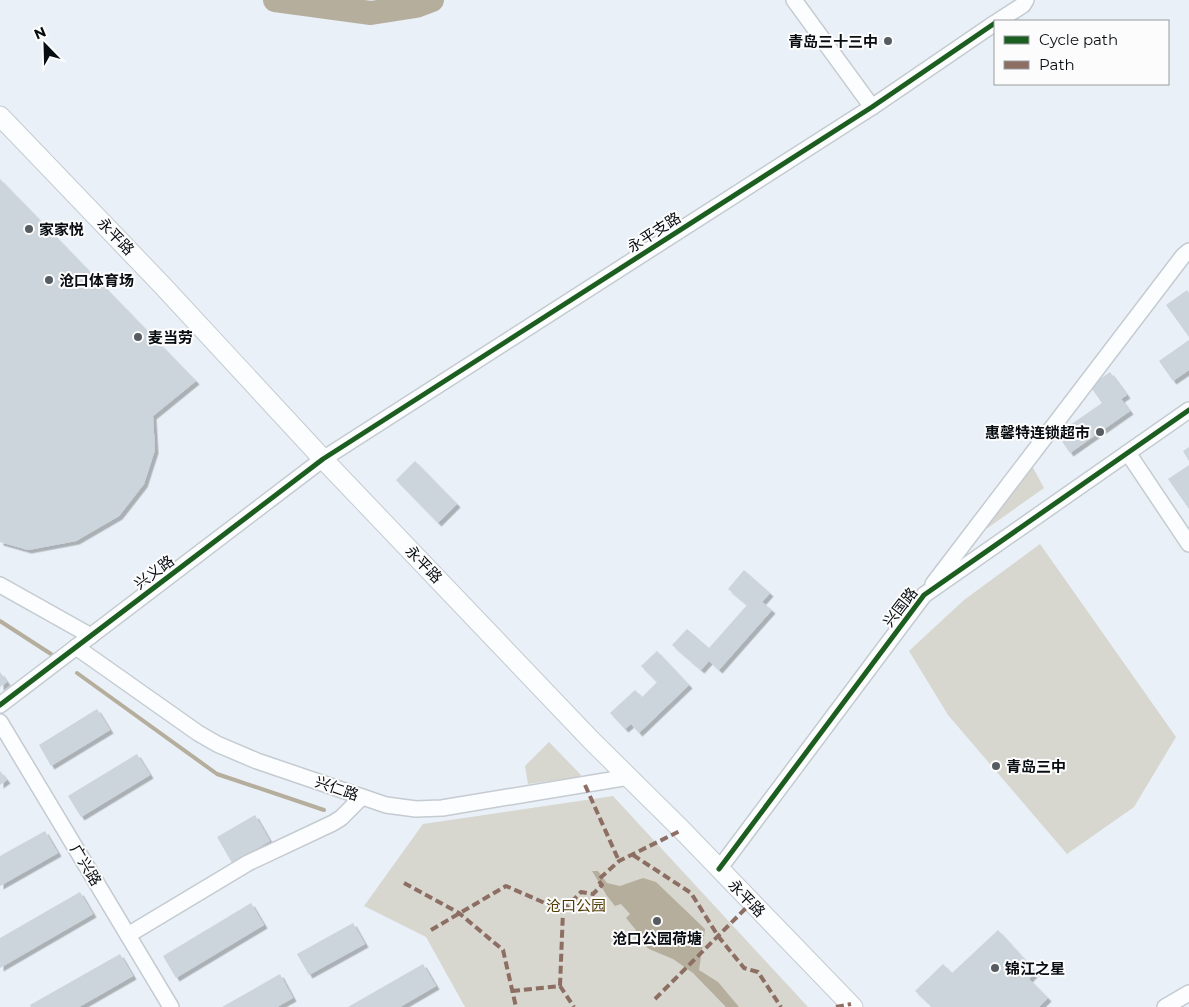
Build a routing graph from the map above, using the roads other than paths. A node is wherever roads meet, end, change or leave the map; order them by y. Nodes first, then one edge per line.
1 (794, 0) edge
2 (1026, 0) edge
3 (1000, 20) edge
4 (994, 24) edge
5 (872, 107) junction
6 (0, 116) edge
7 (1189, 251) edge
8 (1189, 410) edge
9 (1128, 453) junction
10 (323, 459) junction
11 (1189, 544) edge
12 (0, 585) edge
13 (924, 595) junction
14 (91, 636) junction
15 (76, 647) junction
16 (0, 705) edge
17 (0, 722) edge
18 (629, 777) junction
19 (362, 797) junction
20 (719, 868) junction
21 (128, 935) junction
22 (1188, 996) edge
23 (171, 1007) edge
24 (853, 1007) edge
25 (1164, 1007) edge

1 - 5 street
2 - 3 street, 永平支路
4 - 5 street, 永平支路
5 - 10 street, 永平支路
6 - 10 main road, 永平路
7 - 13 street
8 - 9 street, 兴国路
9 - 11 street
9 - 13 street, 兴国路
10 - 14 street, 兴义路
10 - 18 main road, 永平路
12 - 14 street
13 - 20 street, 兴国路
14 - 15 street, 兴义路
15 - 16 street, 兴义路
15 - 19 street, 兴仁路
17 - 21 street, 广兴路
18 - 19 street, 兴仁路
18 - 20 main road, 永平路
19 - 21 street
20 - 24 main road, 永平路
21 - 23 street, 广兴路
22 - 25 street

